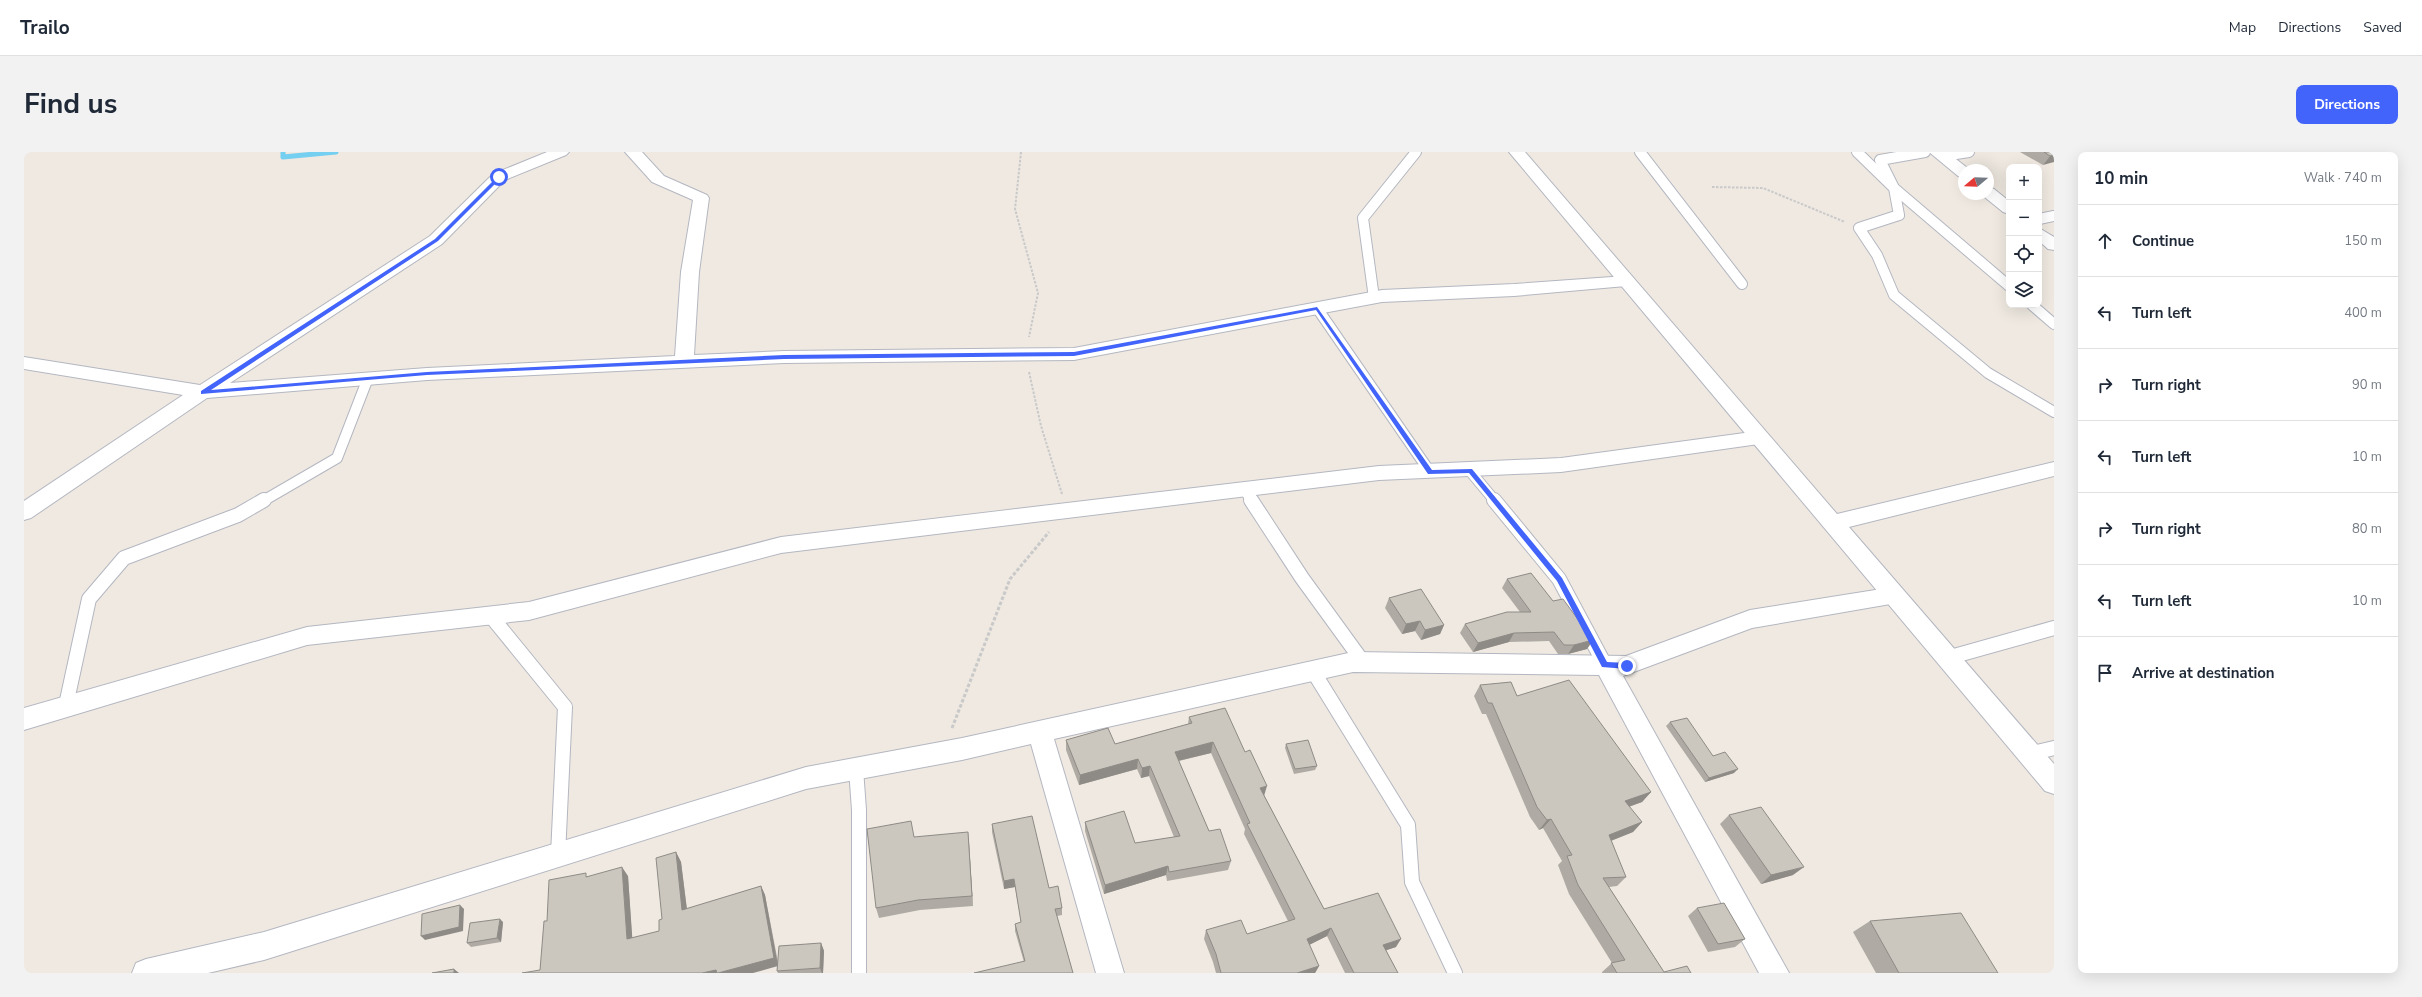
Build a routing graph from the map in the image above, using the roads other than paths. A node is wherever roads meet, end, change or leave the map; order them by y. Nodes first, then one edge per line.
1 (561, 152) edge
2 (633, 152) edge
3 (1416, 152) edge
4 (1517, 152) edge
5 (1640, 152) edge
6 (1857, 152) edge
7 (1926, 152) edge
8 (1969, 152) edge
9 (1940, 154) edge
10 (1958, 168) edge
11 (1894, 188) junction
12 (1994, 197) edge
13 (2006, 207) edge
14 (2054, 216) edge
15 (2042, 218) edge
16 (2042, 235) edge
17 (2054, 245) edge
18 (1626, 281) junction
19 (2006, 283) edge
20 (1742, 284) dead end
21 (1374, 298) junction
22 (1317, 308) junction
23 (2035, 308) edge
24 (2054, 324) edge
25 (684, 362) junction
26 (24, 363) edge
27 (368, 378) junction
28 (203, 392) junction
29 (2054, 412) edge
30 (1760, 438) junction
31 (2054, 470) edge
32 (1470, 471) junction
33 (1430, 472) junction
34 (1244, 489) junction
35 (24, 512) edge
36 (1832, 523) junction
37 (1894, 596) junction
38 (490, 615) junction
39 (2054, 628) edge
40 (1948, 658) junction
41 (1363, 662) junction
42 (1605, 665) junction
43 (1313, 671) junction
44 (66, 705) junction
45 (24, 719) edge
46 (1040, 732) junction
47 (2054, 748) edge
48 (2029, 754) junction
49 (856, 769) junction
50 (2054, 783) edge
51 (558, 855) junction
52 (146, 973) edge
53 (858, 973) edge
54 (1110, 973) edge
55 (1455, 973) edge
56 (1774, 973) edge

1 - 28 street
2 - 25 street
3 - 21 lane
4 - 18 street
5 - 20 lane
6 - 11 lane
7 - 11 lane
8 - 9 lane
9 - 10 street
11 - 19 lane
11 - 29 lane
12 - 13 street
14 - 15 lane
16 - 17 street
18 - 21 street
18 - 30 street
21 - 22 street
22 - 25 street
22 - 33 lane
23 - 24 lane
25 - 27 street
26 - 28 street
27 - 28 street
27 - 44 lane
28 - 35 street
30 - 32 street
30 - 36 street
31 - 36 street
32 - 33 street
32 - 42 lane
33 - 34 street
34 - 38 street
34 - 41 lane
36 - 37 street
37 - 40 street
37 - 42 street
38 - 44 street
38 - 51 lane
39 - 40 lane
40 - 48 street
41 - 42 street
41 - 43 street
42 - 56 street
43 - 46 street
43 - 55 lane
44 - 45 street
46 - 49 street
46 - 54 street
47 - 48 lane
48 - 50 street
49 - 51 street
49 - 53 lane
51 - 52 street

